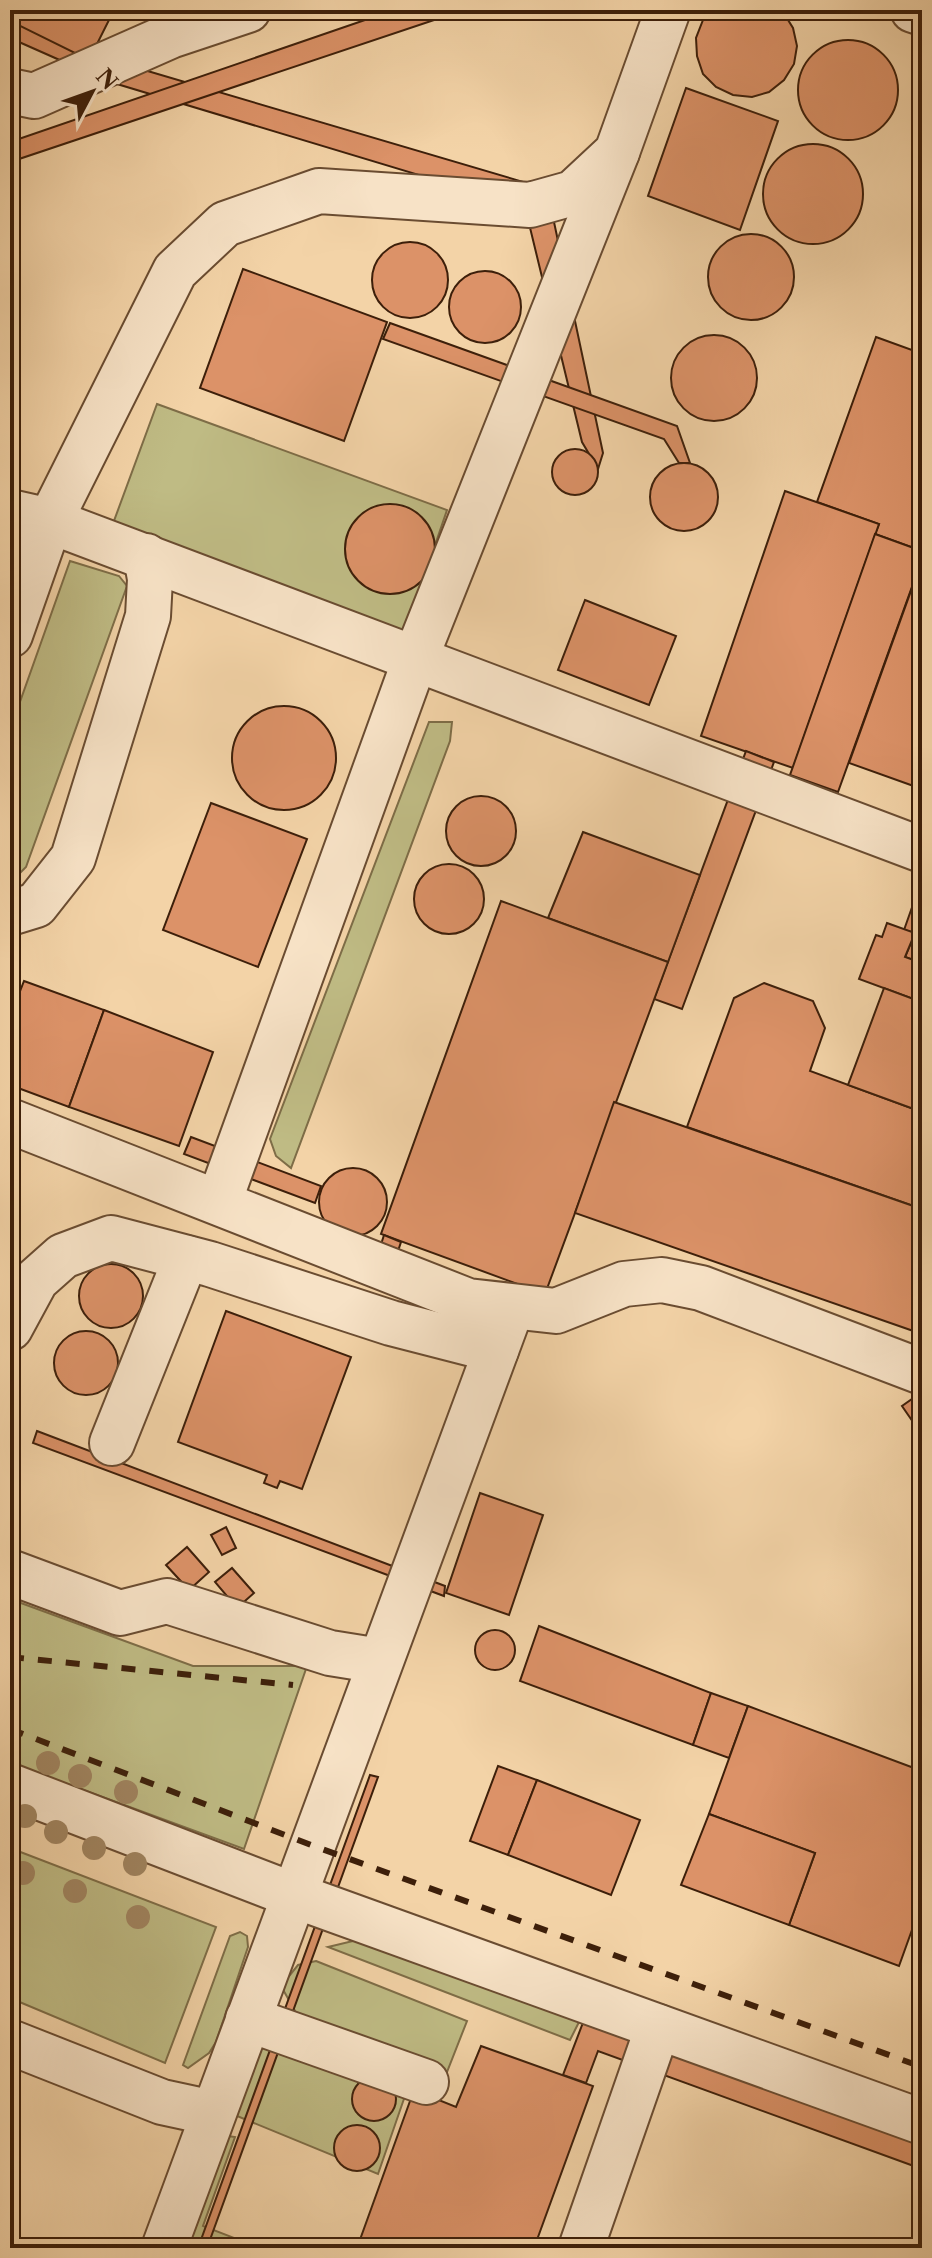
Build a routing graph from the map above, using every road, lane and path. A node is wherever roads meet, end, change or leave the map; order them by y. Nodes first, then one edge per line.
1 (248, 10) edge
2 (668, 10) edge
3 (913, 10) edge
4 (922, 13) edge
5 (10, 91) edge
6 (617, 152) junction
7 (30, 516) edge
8 (146, 556) junction
9 (10, 635) edge
10 (416, 657) junction
11 (922, 850) edge
12 (10, 913) edge
13 (10, 1121) edge
14 (219, 1202) junction
15 (186, 1258) junction
16 (512, 1307) junction
17 (10, 1328) edge
18 (496, 1350) junction
19 (922, 1372) edge
20 (112, 1443) dead end
21 (10, 1572) edge
22 (380, 1661) junction
23 (10, 1786) edge
24 (293, 1895) junction
25 (248, 2019) junction
26 (658, 2027) junction
27 (10, 2042) edge
28 (426, 2082) dead end
29 (213, 2113) junction
30 (922, 2122) edge
31 (164, 2248) edge
32 (581, 2248) edge

1 - 5 lane
2 - 6 lane
3 - 4 lane
6 - 7 lane
6 - 10 lane
7 - 8 lane
7 - 9 lane
8 - 10 lane
8 - 12 lane
10 - 11 lane
10 - 14 lane
13 - 14 lane
14 - 16 lane
15 - 17 lane
15 - 18 lane
15 - 20 lane
16 - 18 lane
16 - 19 lane
18 - 22 lane
21 - 22 lane
22 - 24 lane
23 - 24 lane
24 - 25 lane
24 - 26 lane
25 - 28 lane
25 - 29 lane
26 - 30 lane
26 - 32 lane
27 - 29 lane
29 - 31 lane

